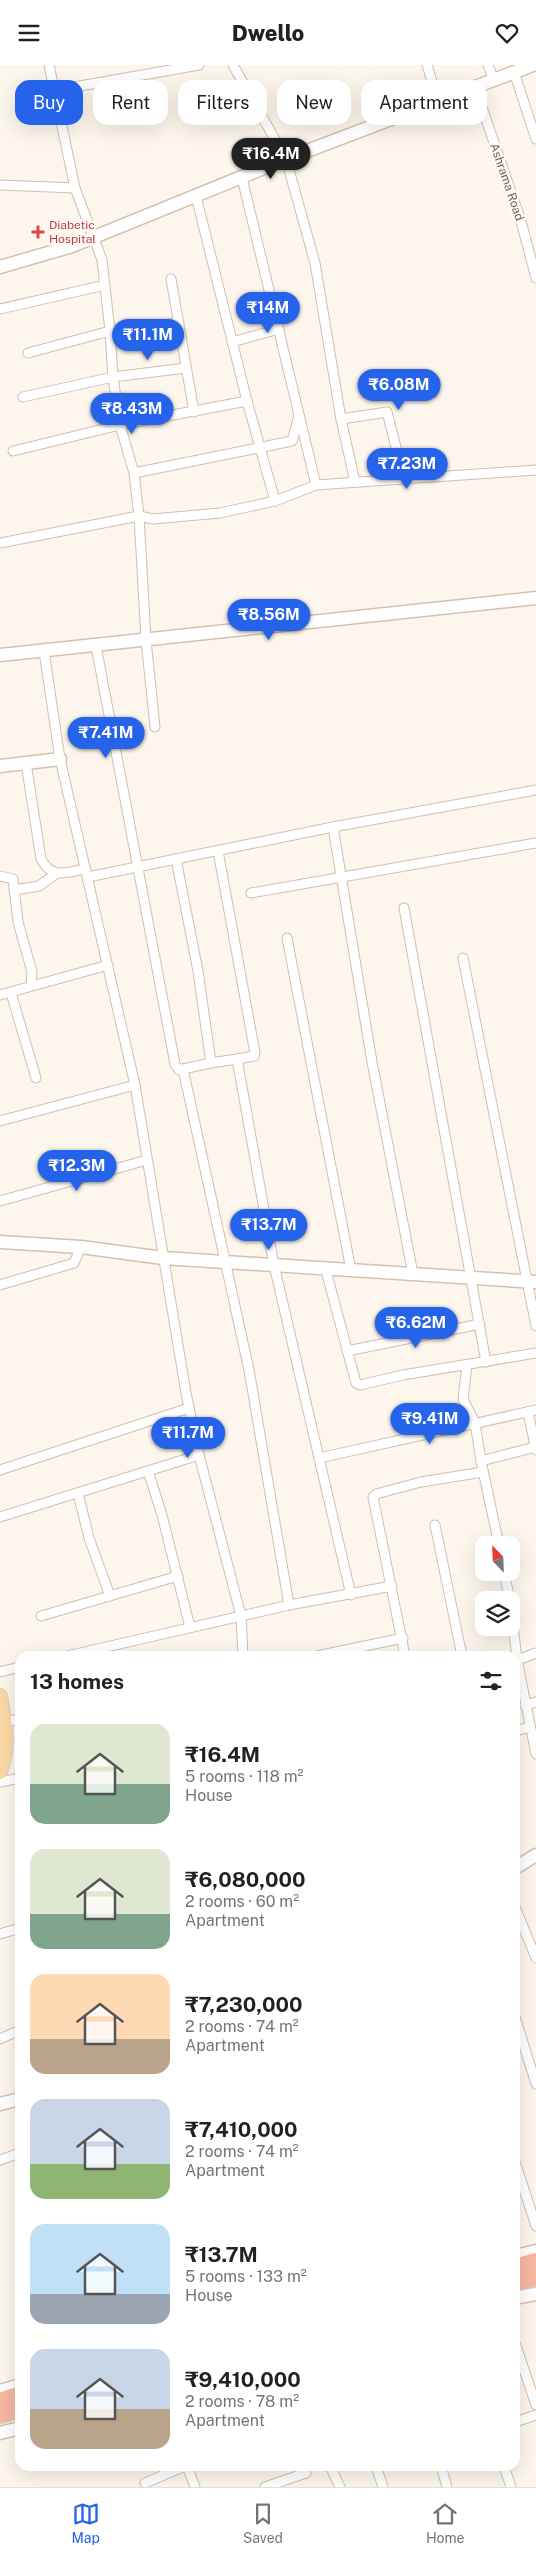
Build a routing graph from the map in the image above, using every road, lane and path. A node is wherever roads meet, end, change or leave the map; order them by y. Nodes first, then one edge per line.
1 (50, 65) edge
2 (199, 65) edge
3 (234, 65) edge
4 (427, 65) edge
5 (488, 65) edge
6 (533, 65) edge
7 (514, 72) junction
8 (54, 80) edge
9 (432, 80) edge
10 (494, 80) junction
11 (487, 83) edge
12 (83, 85) edge
13 (487, 122) edge
14 (63, 125) edge
15 (375, 125) edge
16 (536, 139) edge
17 (286, 159) junction
18 (242, 178) junction
19 (0, 185) edge
20 (75, 188) junction
21 (196, 196) junction
22 (93, 237) junction
23 (0, 267) edge
24 (536, 278) edge
25 (171, 279) dead end
26 (105, 285) junction
27 (0, 309) edge
28 (179, 323) junction
29 (279, 329) junction
30 (110, 331) junction
31 (232, 342) junction
32 (28, 353) dead end
33 (186, 368) junction
34 (113, 377) junction
35 (23, 397) dead end
36 (247, 401) junction
37 (194, 412) junction
38 (299, 416) junction
39 (341, 419) junction
40 (120, 425) junction
41 (260, 446) junction
42 (13, 451) dead end
43 (536, 469) edge
44 (134, 473) junction
45 (404, 479) junction
46 (355, 482) junction
47 (316, 485) junction
48 (275, 501) junction
49 (139, 516) junction
50 (0, 543) edge
51 (536, 598) edge
52 (146, 641) junction
53 (96, 646) junction
54 (44, 651) junction
55 (0, 655) edge
56 (155, 727) dead end
57 (60, 759) junction
58 (26, 763) junction
59 (0, 766) edge
60 (536, 790) edge
61 (333, 827) junction
62 (536, 843) edge
63 (218, 851) junction
64 (176, 859) junction
65 (139, 867) junction
66 (57, 873) junction
67 (87, 873) junction
68 (0, 876) edge
69 (341, 876) junction
70 (14, 890) junction
71 (251, 893) dead end
72 (404, 908) dead end
73 (287, 938) dead end
74 (463, 958) dead end
75 (108, 965) junction
76 (31, 985) junction
77 (11, 993) junction
78 (0, 995) edge
79 (237, 1059) junction
80 (211, 1063) junction
81 (183, 1069) junction
82 (36, 1078) dead end
83 (135, 1085) junction
84 (0, 1121) edge
85 (147, 1160) junction
86 (0, 1201) edge
87 (0, 1242) edge
88 (81, 1247) junction
89 (163, 1258) junction
90 (224, 1262) junction
91 (274, 1265) junction
92 (325, 1267) junction
93 (351, 1270) junction
94 (413, 1274) junction
95 (472, 1278) junction
96 (532, 1282) edge
97 (0, 1285) edge
98 (480, 1324) junction
99 (536, 1326) edge
100 (347, 1351) junction
101 (536, 1353) edge
102 (486, 1361) junction
103 (467, 1365) junction
104 (189, 1407) junction
105 (532, 1411) edge
106 (475, 1423) junction
107 (536, 1449) edge
108 (199, 1455) junction
109 (319, 1458) junction
110 (481, 1461) junction
111 (0, 1470) edge
112 (148, 1471) junction
113 (484, 1472) junction
114 (78, 1493) junction
115 (0, 1517) edge
116 (434, 1525) dead end
117 (497, 1536) edge
118 (178, 1576) junction
119 (392, 1586) junction
120 (351, 1595) junction
121 (110, 1596) junction
122 (289, 1605) junction
123 (241, 1616) junction
124 (41, 1617) dead end
125 (190, 1627) junction
126 (514, 1636) edge
127 (403, 1637) junction
128 (87, 1651) edge
129 (243, 1651) edge
130 (340, 1651) edge
131 (404, 1651) edge
132 (461, 1651) edge
133 (515, 1651) edge
134 (536, 1653) edge
135 (520, 1659) edge
136 (15, 1668) edge
137 (0, 1672) edge
138 (520, 1680) edge
139 (0, 1696) edge
140 (536, 1703) edge
141 (525, 1705) junction
142 (15, 1720) edge
143 (6, 1722) junction
144 (530, 1727) junction
145 (520, 1730) edge
146 (536, 1753) edge
147 (0, 1771) edge
148 (15, 1779) edge
149 (0, 1782) edge
150 (536, 1855) edge
151 (520, 1865) edge
152 (520, 1918) edge
153 (15, 1930) edge
154 (0, 1934) edge
155 (533, 1945) edge
156 (536, 1959) edge
157 (15, 2032) edge
158 (520, 2033) edge
159 (0, 2039) edge
160 (536, 2083) edge
161 (15, 2100) edge
162 (0, 2104) edge
163 (15, 2157) edge
164 (0, 2160) edge
165 (520, 2177) edge
166 (536, 2227) edge
167 (536, 2251) edge
168 (520, 2255) edge
169 (536, 2261) edge
170 (520, 2266) edge
171 (536, 2278) edge
172 (520, 2282) edge
173 (536, 2293) edge
174 (520, 2297) edge
175 (520, 2358) edge
176 (15, 2386) edge
177 (0, 2391) edge
178 (15, 2396) edge
179 (0, 2401) edge
180 (536, 2405) edge
181 (15, 2410) edge
182 (0, 2415) edge
183 (536, 2415) edge
184 (520, 2420) edge
185 (15, 2428) edge
186 (0, 2433) edge
187 (174, 2471) edge
188 (188, 2471) edge
189 (332, 2471) edge
190 (378, 2471) edge
191 (442, 2471) edge
192 (506, 2471) edge
193 (306, 2473) dead end
194 (145, 2483) dead end
195 (195, 2487) edge
196 (265, 2487) edge
197 (340, 2487) edge
198 (383, 2487) edge
199 (447, 2487) edge
200 (512, 2487) edge

1 - 8 street
2 - 12 street
3 - 17 street
4 - 9 street
5 - 10 street
6 - 7 street
7 - 10 street
7 - 16 street
10 - 11 street
13 - 24 street, Ashrama Road
14 - 20 street
15 - 17 street
17 - 18 street
17 - 39 street
18 - 21 street
18 - 29 street
19 - 20 street
20 - 22 street
21 - 22 street
21 - 31 street
22 - 23 street
22 - 26 street
25 - 28 street
26 - 27 street
26 - 30 street
28 - 30 street
28 - 33 street
29 - 31 street
29 - 38 street
30 - 32 street
30 - 34 street
31 - 36 street
33 - 34 street
33 - 37 street
34 - 35 street
34 - 40 street
36 - 37 street
36 - 41 street
37 - 40 street
38 - 41 street
38 - 47 street
39 - 45 street
39 - 46 street
40 - 42 street
40 - 44 street
41 - 44 street
41 - 48 street
43 - 45 street
44 - 49 street
45 - 46 street
46 - 47 street
47 - 48 street
48 - 49 street
49 - 50 street
49 - 52 street
51 - 52 street
52 - 53 street
52 - 56 street
53 - 54 street
53 - 65 street
54 - 55 street
54 - 57 street
57 - 58 street
57 - 67 street
58 - 59 street
58 - 66 street
60 - 61 street
61 - 63 street
61 - 69 street
62 - 69 street
63 - 64 street
63 - 79 street
64 - 65 street
64 - 80 street
65 - 67 street
65 - 81 street
66 - 67 street
66 - 70 street
67 - 75 street
68 - 70 street
69 - 71 street
69 - 94 street
70 - 76 street
72 - 95 street
73 - 93 street
74 - 96 street
75 - 76 street
75 - 83 street
76 - 77 street
77 - 78 street
77 - 82 street
79 - 80 street
79 - 91 street
80 - 81 street
81 - 90 street
83 - 84 street
83 - 85 street
85 - 86 street
85 - 89 street
87 - 88 street
88 - 89 street
88 - 97 street
89 - 90 street
89 - 104 street
90 - 91 street
90 - 122 street
91 - 92 street
91 - 109 street
92 - 93 street
92 - 100 street
93 - 94 street
94 - 95 street
95 - 96 street
95 - 98 street
96 - 99 street
98 - 100 street
98 - 102 street
100 - 103 street
101 - 102 street
102 - 103 street
103 - 106 street
104 - 108 street
104 - 111 street
105 - 106 street
105 - 107 street
106 - 109 street
106 - 110 street
107 - 110 street
108 - 112 street
108 - 123 street
109 - 120 street
110 - 113 street
112 - 114 street
112 - 118 street
113 - 117 street
113 - 119 street
114 - 115 street
114 - 121 street
116 - 132 street
118 - 121 street
118 - 125 street
119 - 120 street
119 - 127 street
120 - 122 street
121 - 124 street
122 - 123 street
123 - 125 street
123 - 129 street
125 - 128 street
126 - 133 street
127 - 130 street
127 - 131 street
134 - 135 street
136 - 137 street
138 - 141 street
139 - 143 main road
140 - 141 street
141 - 144 street
142 - 143 street
143 - 147 main road
144 - 145 street
144 - 146 street
148 - 149 street
150 - 151 street
152 - 155 street
153 - 154 street
155 - 156 street
157 - 159 street
158 - 160 street
161 - 162 street
163 - 164 street
165 - 166 street
167 - 168 street
169 - 170 highway
171 - 172 highway
173 - 174 street
175 - 180 street
176 - 177 street
178 - 179 highway
181 - 182 highway
183 - 184 street
185 - 186 street
187 - 194 street
188 - 195 street
189 - 197 street
190 - 198 street
191 - 199 street
192 - 200 street
193 - 196 street

